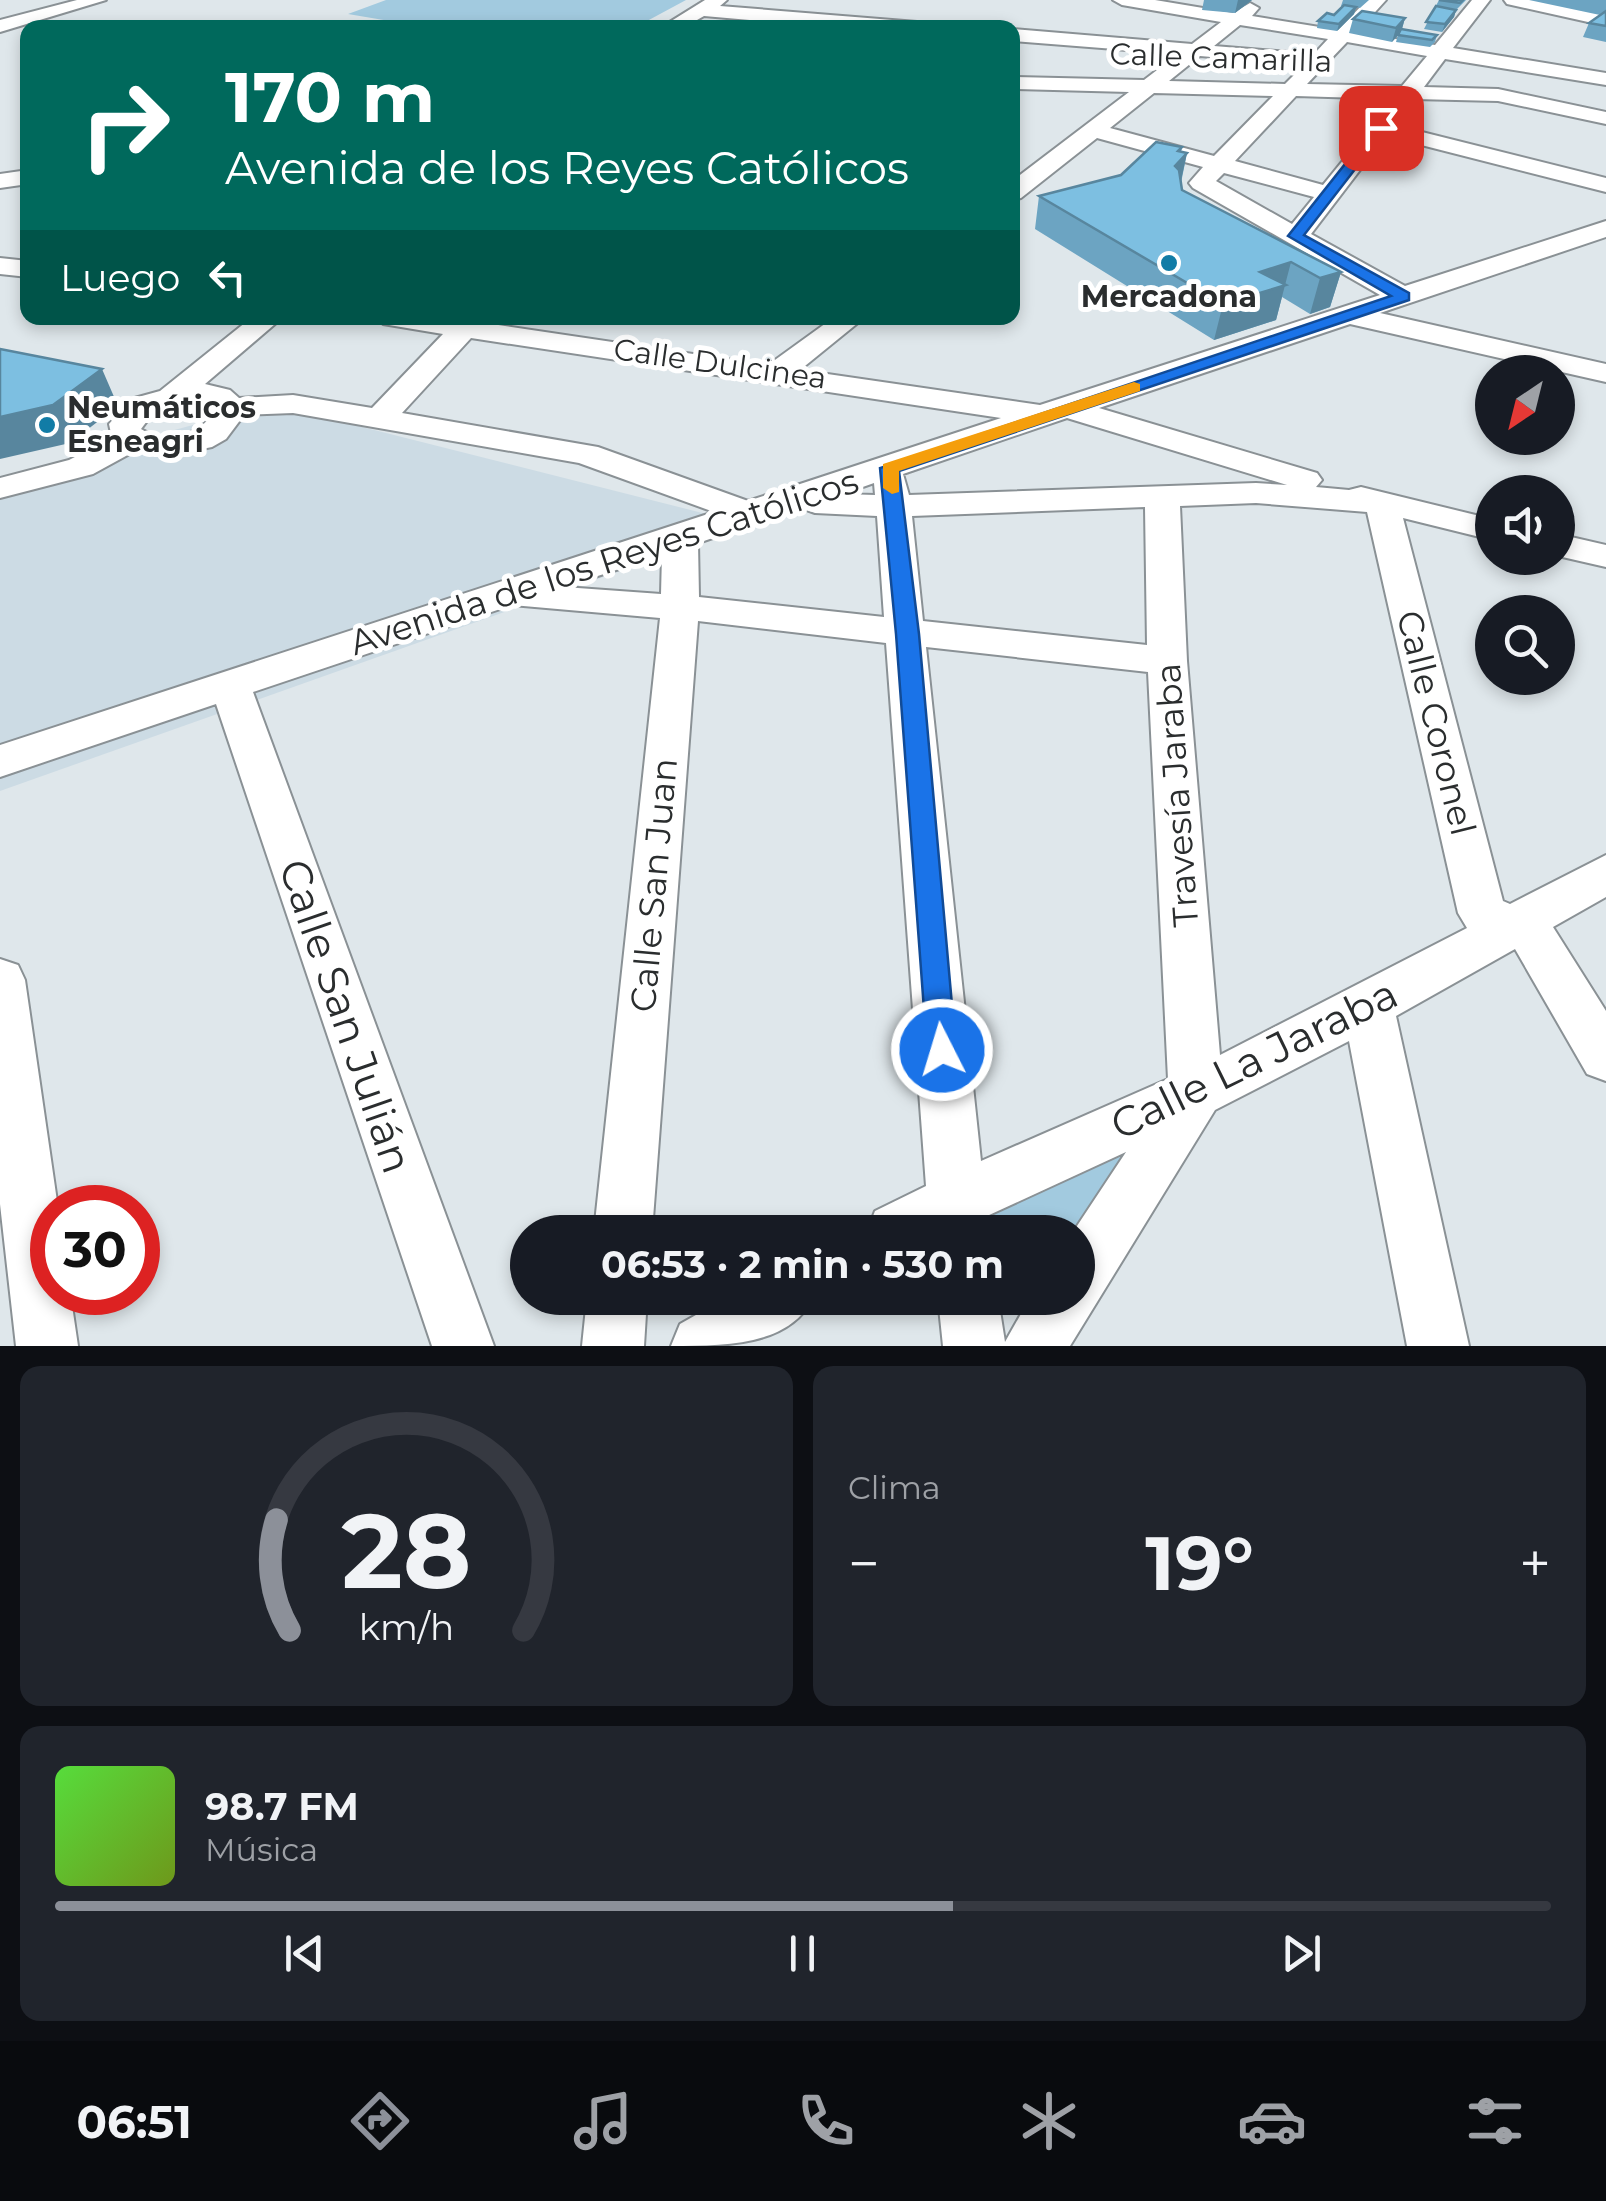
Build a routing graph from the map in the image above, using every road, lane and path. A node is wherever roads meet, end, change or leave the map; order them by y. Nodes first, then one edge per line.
1 (97, 0) edge
2 (734, 0) edge
3 (1122, 0) edge
4 (1261, 0) edge
5 (1377, 0) edge
6 (1482, 0) edge
7 (1514, 0) edge
8 (711, 7) edge
9 (884, 8) dead end
10 (1237, 19) junction
11 (22, 20) edge
12 (685, 20) edge
13 (810, 20) edge
14 (859, 20) edge
15 (1605, 20) edge
16 (1343, 36) junction
17 (1020, 38) edge
18 (1197, 50) junction
19 (1441, 52) junction
20 (1061, 55) junction
21 (1319, 60) junction
22 (1524, 66) junction
23 (1020, 78) edge
24 (1606, 79) edge
25 (1148, 86) junction
26 (1020, 88) edge
27 (1290, 90) junction
28 (1408, 93) junction
29 (1605, 118) edge
30 (1381, 128) junction
31 (1092, 130) junction
32 (1219, 164) junction
33 (1606, 185) edge
34 (1020, 186) edge
35 (1330, 194) junction
36 (1606, 229) edge
37 (1296, 236) junction
38 (1404, 297) junction
39 (1349, 316) junction
40 (259, 325) edge
41 (466, 325) edge
42 (488, 325) edge
43 (829, 325) edge
44 (778, 372) junction
45 (1606, 373) edge
46 (174, 394) junction
47 (231, 409) junction
48 (1058, 412) junction
49 (379, 420) junction
50 (132, 440) junction
51 (892, 487) junction
52 (0, 488) edge
53 (1162, 496) junction
54 (1382, 503) junction
55 (752, 514) junction
56 (1475, 525) edge
57 (680, 538) junction
58 (1575, 549) edge
59 (1606, 556) edge
60 (502, 596) junction
61 (680, 607) junction
62 (908, 634) junction
63 (1168, 661) junction
64 (230, 685) junction
65 (0, 761) edge
66 (1606, 874) edge
67 (1517, 924) junction
68 (0, 980) edge
69 (1368, 1005) junction
70 (1606, 1057) edge
71 (1196, 1093) junction
72 (625, 1215) edge
73 (956, 1215) edge
74 (958, 1215) edge
75 (1095, 1251) edge
76 (616, 1315) edge
77 (754, 1315) edge
78 (970, 1315) edge
79 (1054, 1315) edge
80 (47, 1346) edge
81 (463, 1346) edge
82 (613, 1346) edge
83 (702, 1346) edge
84 (974, 1346) edge
85 (1034, 1346) edge
86 (1438, 1346) edge

1 - 11 street
2 - 8 street
3 - 10 street
4 - 10 street
5 - 16 street
6 - 19 street
7 - 15 street
8 - 12 street
8 - 13 street
9 - 14 street
10 - 16 street
10 - 18 street
15 - 22 street
16 - 19 street
16 - 21 street
17 - 20 street
18 - 20 street
18 - 21 street
18 - 25 street
19 - 22 street
19 - 28 street
20 - 23 street, Calle Camarilla
20 - 25 street, Calle Camarilla
20 - 26 street
21 - 27 street
22 - 24 street
25 - 27 street, Calle Camarilla
25 - 31 street
27 - 28 street, Calle Camarilla
27 - 32 street
28 - 29 street, Calle Camarilla
28 - 30 street
30 - 33 street
30 - 35 street
31 - 32 street
31 - 34 street
32 - 35 street
32 - 37 street
35 - 37 street
36 - 38 street, Avenida de los Reyes Católicos
37 - 38 street
38 - 39 street, Avenida de los Reyes Católicos
39 - 45 street
39 - 48 street, Avenida de los Reyes Católicos
40 - 46 street
41 - 49 street
42 - 44 street, Calle Dulcinea
43 - 44 street
44 - 48 street, Calle Dulcinea
46 - 47 street
46 - 50 street
47 - 49 street
47 - 50 street
48 - 51 street, Avenida de los Reyes Católicos
48 - 54 street, Calle Dulcinea
49 - 55 street
50 - 52 street
51 - 53 street
51 - 55 street, Avenida de los Reyes Católicos
51 - 62 street
53 - 54 street
53 - 63 street, Travesía Jaraba
54 - 56 street
54 - 67 street, Calle Coronel
55 - 57 street, Avenida de los Reyes Católicos
57 - 60 street, Avenida de los Reyes Católicos
57 - 61 street, Calle San Juan
58 - 59 street
60 - 61 street
60 - 64 street, Avenida de los Reyes Católicos
61 - 62 street
61 - 72 street, Calle San Juan
62 - 63 street
62 - 73 street
63 - 71 street, Travesía Jaraba
64 - 65 street, Avenida de los Reyes Católicos
64 - 81 street, Calle San Julián
66 - 67 street, Calle La Jaraba
67 - 69 street, Calle La Jaraba
67 - 70 street, Calle Coronel
68 - 80 street
69 - 71 street, Calle La Jaraba
69 - 86 street
71 - 74 street, Calle La Jaraba
71 - 75 street
76 - 82 street
77 - 83 street
78 - 84 street
79 - 85 street

